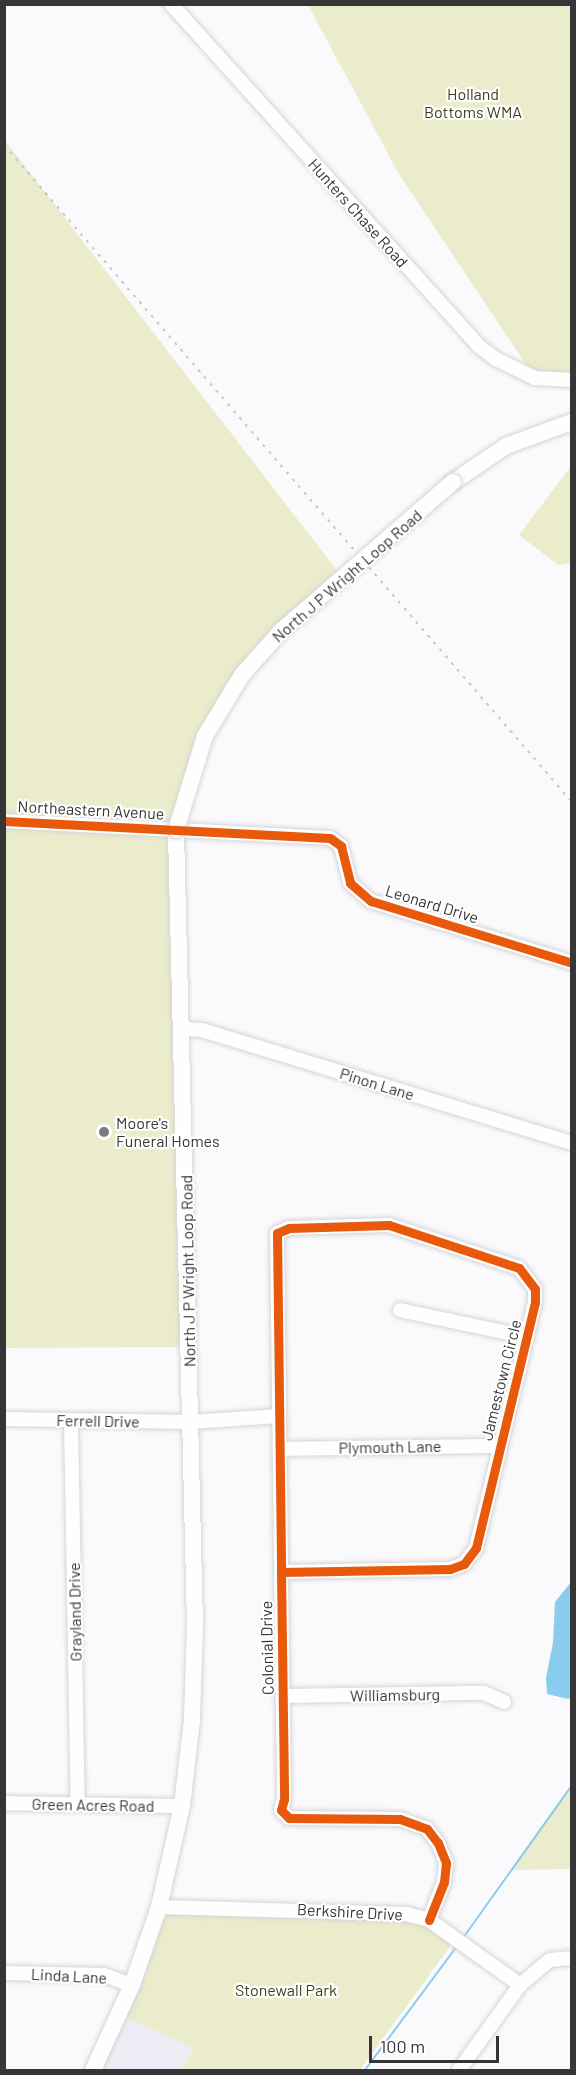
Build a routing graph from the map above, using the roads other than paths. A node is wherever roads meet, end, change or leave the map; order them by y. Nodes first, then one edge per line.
1 (171, 4) edge
2 (572, 380) edge
3 (572, 422) edge
4 (4, 821) edge
5 (176, 830) junction
6 (572, 963) edge
7 (182, 1029) junction
8 (572, 1143) edge
9 (277, 1233) joint
10 (400, 1310) dead end
11 (527, 1337) junction
12 (279, 1416) junction
13 (4, 1419) edge
14 (71, 1420) junction
15 (191, 1422) junction
16 (500, 1446) junction
17 (280, 1449) junction
18 (281, 1572) junction
19 (283, 1696) junction
20 (504, 1702) dead end
21 (4, 1803) edge
22 (78, 1804) junction
23 (182, 1806) junction
24 (159, 1907) junction
25 (429, 1920) junction
26 (572, 1958) edge
27 (4, 1973) edge
28 (132, 1985) junction
29 (520, 1985) junction
30 (93, 2070) edge
31 (459, 2070) edge

1 - 2 street, Hunters Chase Road
3 - 5 main road, North J P Wright Loop Road, bridge
4 - 5 street, Northeastern Avenue
5 - 6 street, Leonard Drive
5 - 7 main road, North J P Wright Loop Road
7 - 8 street, Pinon Lane
7 - 15 main road, North J P Wright Loop Road
9 - 11 street, Jamestown Circle
9 - 12 street, Colonial Drive
10 - 11 street
11 - 16 street, Jamestown Circle
12 - 15 street
12 - 17 street, Colonial Drive
13 - 14 street, Ferrell Drive
14 - 15 street, Ferrell Drive
14 - 22 street, Grayland Drive
15 - 23 main road, North J P Wright Loop Road
16 - 17 street, Plymouth Lane
16 - 18 street, Jamestown Circle
17 - 18 street, Colonial Drive
18 - 19 street, Colonial Drive
19 - 20 street, Williamsburg
19 - 25 street, Colonial Drive
21 - 22 street, Green Acres Road
22 - 23 street, Green Acres Road
23 - 24 main road, North J P Wright Loop Road
24 - 25 street, Berkshire Drive
24 - 28 main road, North J P Wright Loop Road
25 - 29 street, Berkshire Drive
26 - 29 street
27 - 28 street, Linda Lane
28 - 30 main road, North J P Wright Loop Road
29 - 31 street

